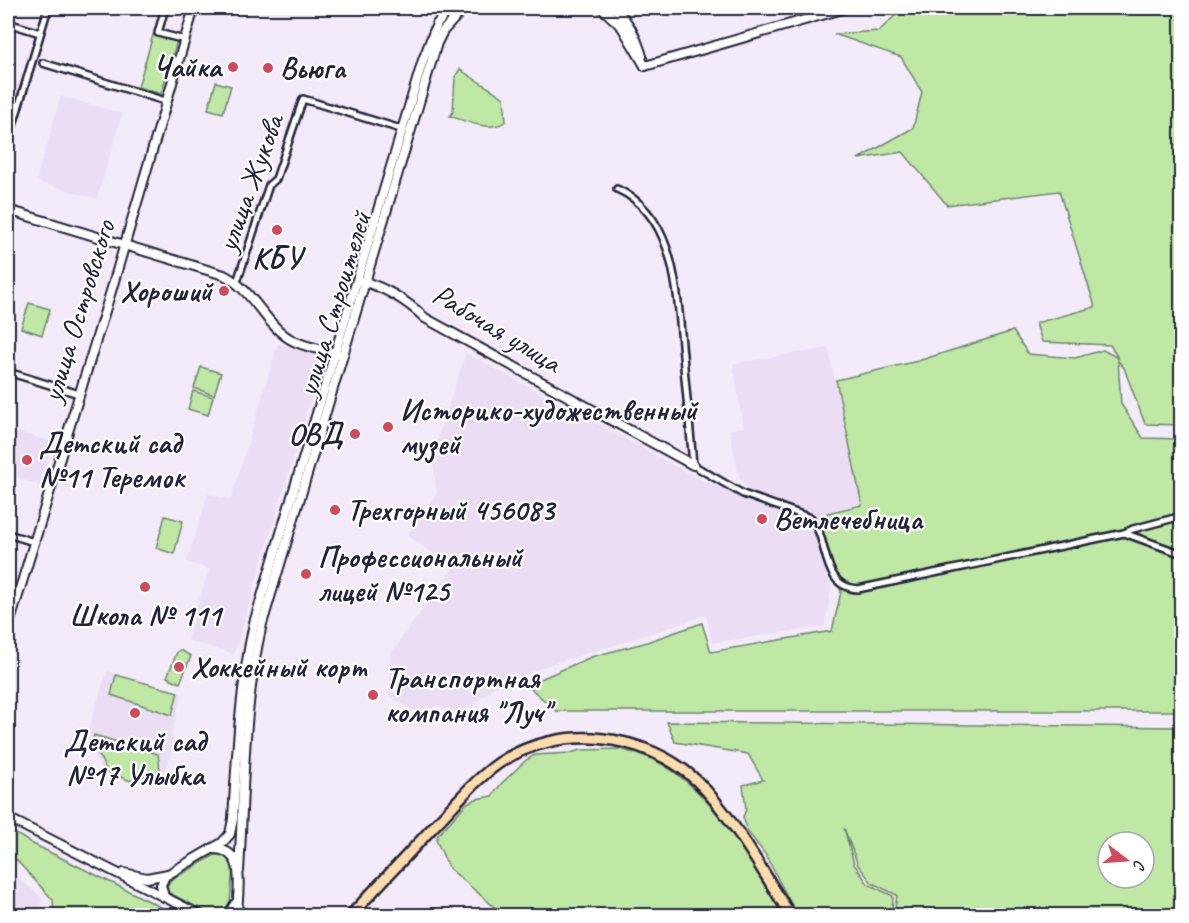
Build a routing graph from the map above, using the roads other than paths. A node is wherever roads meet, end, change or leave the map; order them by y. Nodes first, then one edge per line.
1 (48, 8) edge
2 (165, 8) edge
3 (194, 8) edge
4 (450, 8) edge
5 (464, 8) edge
6 (602, 8) edge
7 (614, 8) edge
8 (846, 8) edge
9 (8, 23) edge
10 (40, 33) junction
11 (185, 40) junction
12 (43, 63) dead end
13 (645, 66) junction
14 (165, 101) junction
15 (406, 130) junction
16 (8, 142) edge
17 (617, 189) dead end
18 (8, 210) edge
19 (123, 245) junction
20 (362, 280) junction
21 (237, 282) junction
22 (339, 354) junction
23 (8, 372) edge
24 (79, 394) junction
25 (693, 465) junction
26 (1182, 516) edge
27 (1124, 533) junction
28 (8, 534) edge
29 (34, 542) junction
30 (1182, 554) edge
31 (8, 628) edge
32 (8, 818) edge
33 (211, 849) junction
34 (111, 869) junction
35 (239, 872) junction
36 (169, 873) junction
37 (164, 897) junction
38 (237, 897) junction
39 (190, 912) edge
40 (202, 915) edge
41 (227, 915) edge
42 (237, 915) edge
43 (350, 915) edge
44 (791, 915) edge

1 - 10 street
2 - 11 street
3 - 11 street, улица Островского
4 - 15 street, улица Строителей
5 - 15 street, улица Строителей
6 - 13 street
7 - 13 street
8 - 13 street
9 - 10 street
10 - 16 street
11 - 14 street, улица Островского
12 - 14 street
14 - 19 street, улица Островского
15 - 20 street, улица Строителей
15 - 21 street, улица Жукова
17 - 25 street
18 - 19 street
19 - 21 street
19 - 24 street, улица Островского
20 - 22 street, улица Строителей
20 - 25 street, Рабочая улица
21 - 22 street
22 - 33 street, улица Строителей
22 - 35 street, улица Строителей
23 - 24 street
24 - 29 street, улица Островского
25 - 27 street, Рабочая улица
26 - 27 street
27 - 30 street
28 - 29 street
29 - 31 street, улица Островского
32 - 34 street
33 - 35 street
33 - 36 street, улица Строителей
34 - 36 street
34 - 37 street
35 - 38 street, улица Строителей
36 - 37 street
37 - 39 street
38 - 41 street
38 - 42 street, улица Строителей
39 - 40 street
43 - 44 main road

